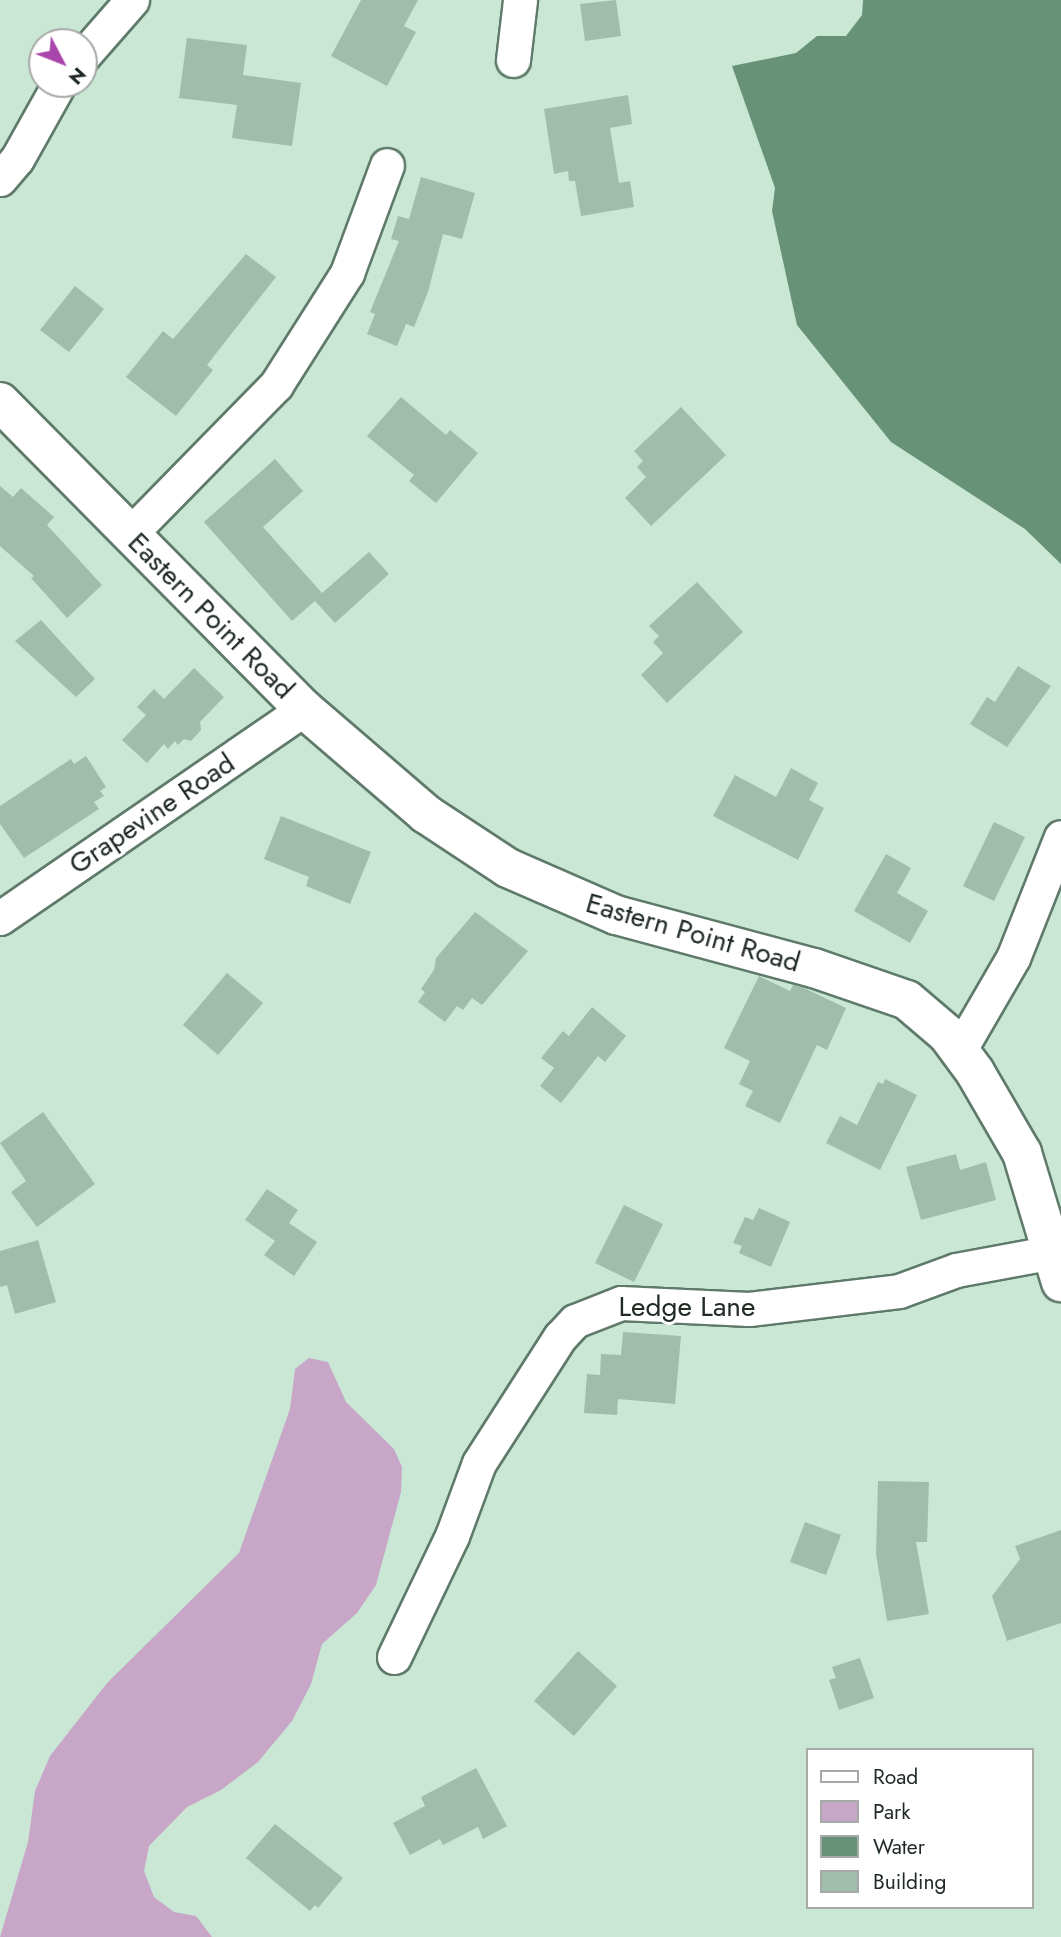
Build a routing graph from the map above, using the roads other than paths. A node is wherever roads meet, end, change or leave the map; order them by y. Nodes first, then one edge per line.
1 (132, 0) edge
2 (520, 0) edge
3 (98, 39) edge
4 (513, 60) dead end
5 (51, 98) edge
6 (387, 165) dead end
7 (0, 179) edge
8 (0, 402) edge
9 (130, 534) junction
10 (304, 709) junction
11 (1061, 837) edge
12 (0, 918) edge
13 (959, 1051) junction
14 (1057, 1267) edge
15 (394, 1657) dead end

1 - 3 street
2 - 4 street
5 - 7 street
6 - 9 street
8 - 9 main road, Eastern Point Road
9 - 10 main road, Eastern Point Road
10 - 12 street, Grapevine Road
10 - 13 main road, Eastern Point Road
11 - 13 street
13 - 14 main road, Eastern Point Road
14 - 15 street, Ledge Lane

